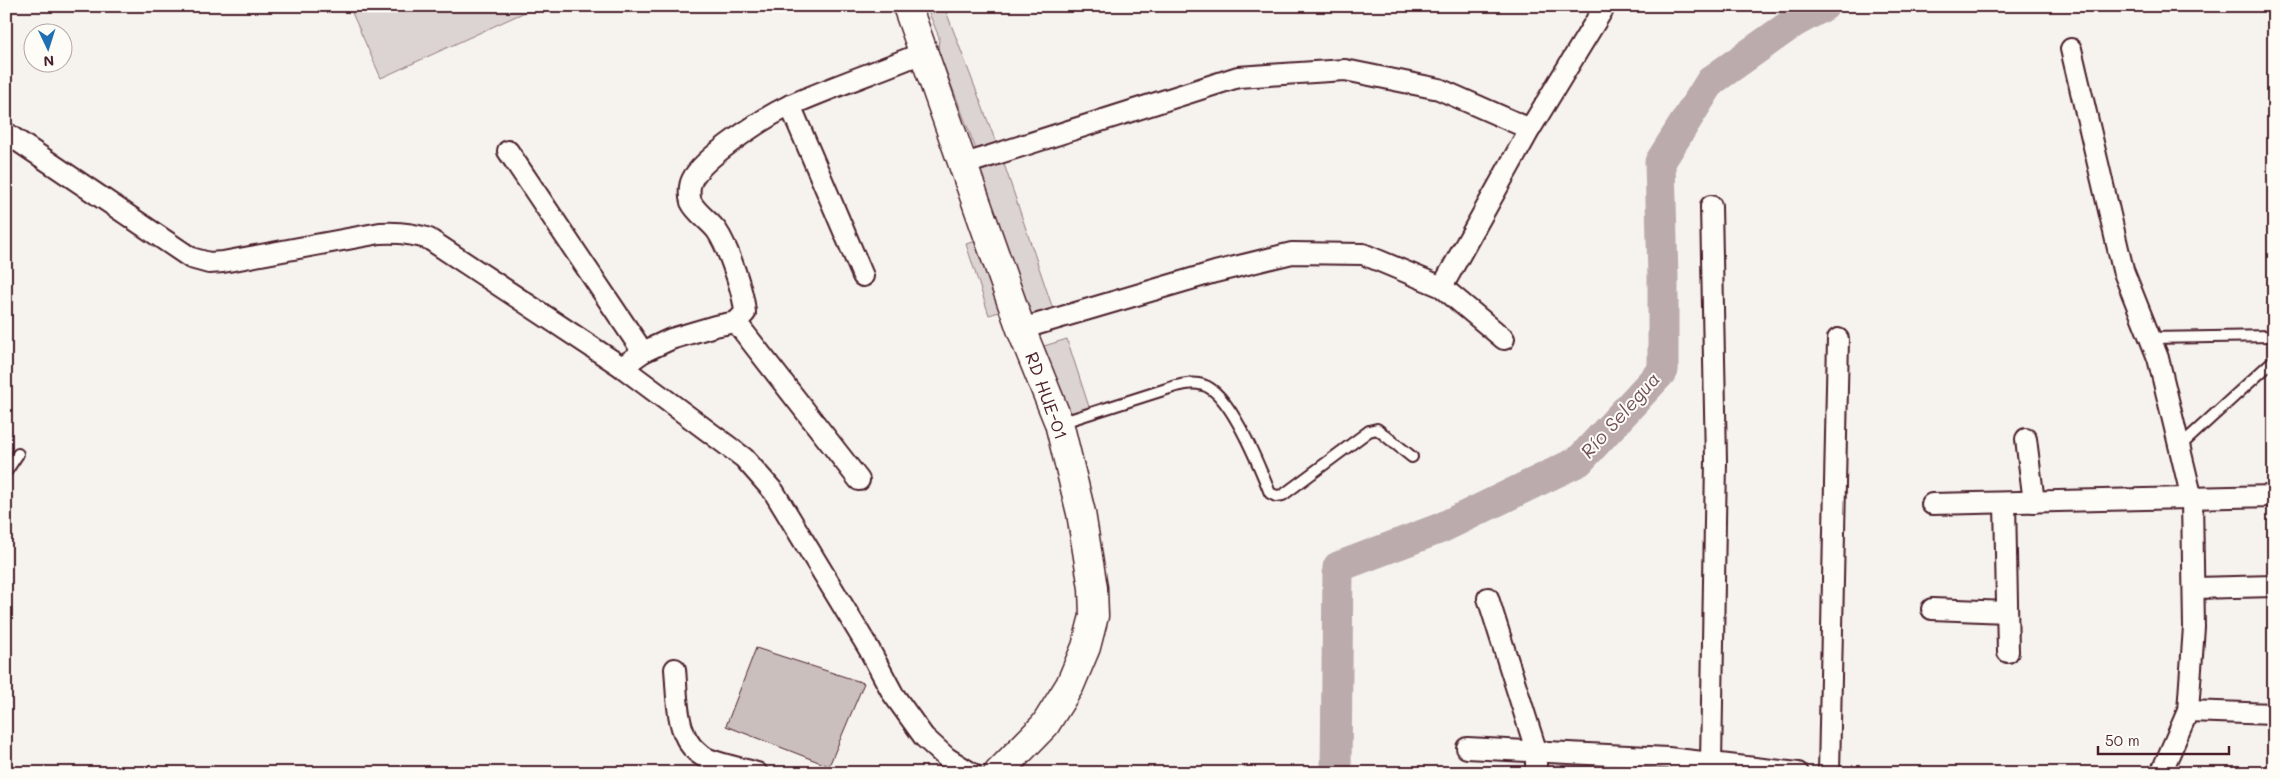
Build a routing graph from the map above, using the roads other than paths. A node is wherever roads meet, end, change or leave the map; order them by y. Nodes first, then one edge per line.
1 (907, 6) edge
2 (1605, 6) edge
3 (2071, 49) dead end
4 (922, 53) junction
5 (790, 106) junction
6 (1530, 129) junction
7 (6, 133) edge
8 (508, 151) dead end
9 (962, 164) junction
10 (1711, 206) dead end
11 (863, 276) dead end
12 (1442, 287) junction
13 (736, 322) junction
14 (1021, 329) junction
15 (2274, 336) edge
16 (2150, 338) junction
17 (1504, 339) dead end
18 (1838, 339) dead end
19 (643, 352) junction
20 (2274, 360) edge
21 (622, 367) junction
22 (1059, 423) junction
23 (2026, 439) dead end
24 (2180, 446) junction
25 (18, 454) dead end
26 (1412, 457) dead end
27 (6, 472) edge
28 (859, 480) dead end
29 (2274, 496) edge
30 (2192, 499) junction
31 (2034, 502) junction
32 (2006, 503) junction
33 (1932, 504) dead end
34 (2274, 586) edge
35 (2195, 588) junction
36 (1488, 598) dead end
37 (1932, 609) dead end
38 (2007, 612) junction
39 (2008, 652) dead end
40 (675, 669) dead end
41 (2188, 711) junction
42 (2274, 714) edge
43 (1467, 748) dead end
44 (1536, 750) junction
45 (1711, 763) junction
46 (1669, 765) edge
47 (757, 773) edge
48 (970, 773) edge
49 (998, 773) edge
50 (1536, 773) edge
51 (1798, 773) edge
52 (1829, 773) edge
53 (2161, 773) edge

1 - 4 street, RD HUE-01
2 - 6 street
3 - 16 street
4 - 5 street
4 - 9 street, RD HUE-01
5 - 11 street
5 - 13 street
6 - 9 street
6 - 12 street
7 - 21 street
8 - 19 street
9 - 14 street, RD HUE-01
10 - 45 street
12 - 14 street
12 - 17 street
13 - 19 street
13 - 28 street
14 - 22 street, RD HUE-01
15 - 16 lane
16 - 24 street
18 - 52 street
19 - 21 street
20 - 24 lane
21 - 48 street
22 - 26 lane
22 - 49 street, RD HUE-01
23 - 31 street
24 - 30 street
25 - 27 lane
29 - 30 street
30 - 31 street
30 - 35 street
31 - 32 street
32 - 33 street
32 - 38 street
34 - 35 street
35 - 41 street
36 - 44 street
37 - 38 street
38 - 39 street
40 - 47 street
41 - 42 street
41 - 53 street
43 - 44 street
44 - 46 street
44 - 50 street
45 - 46 street
45 - 51 street

